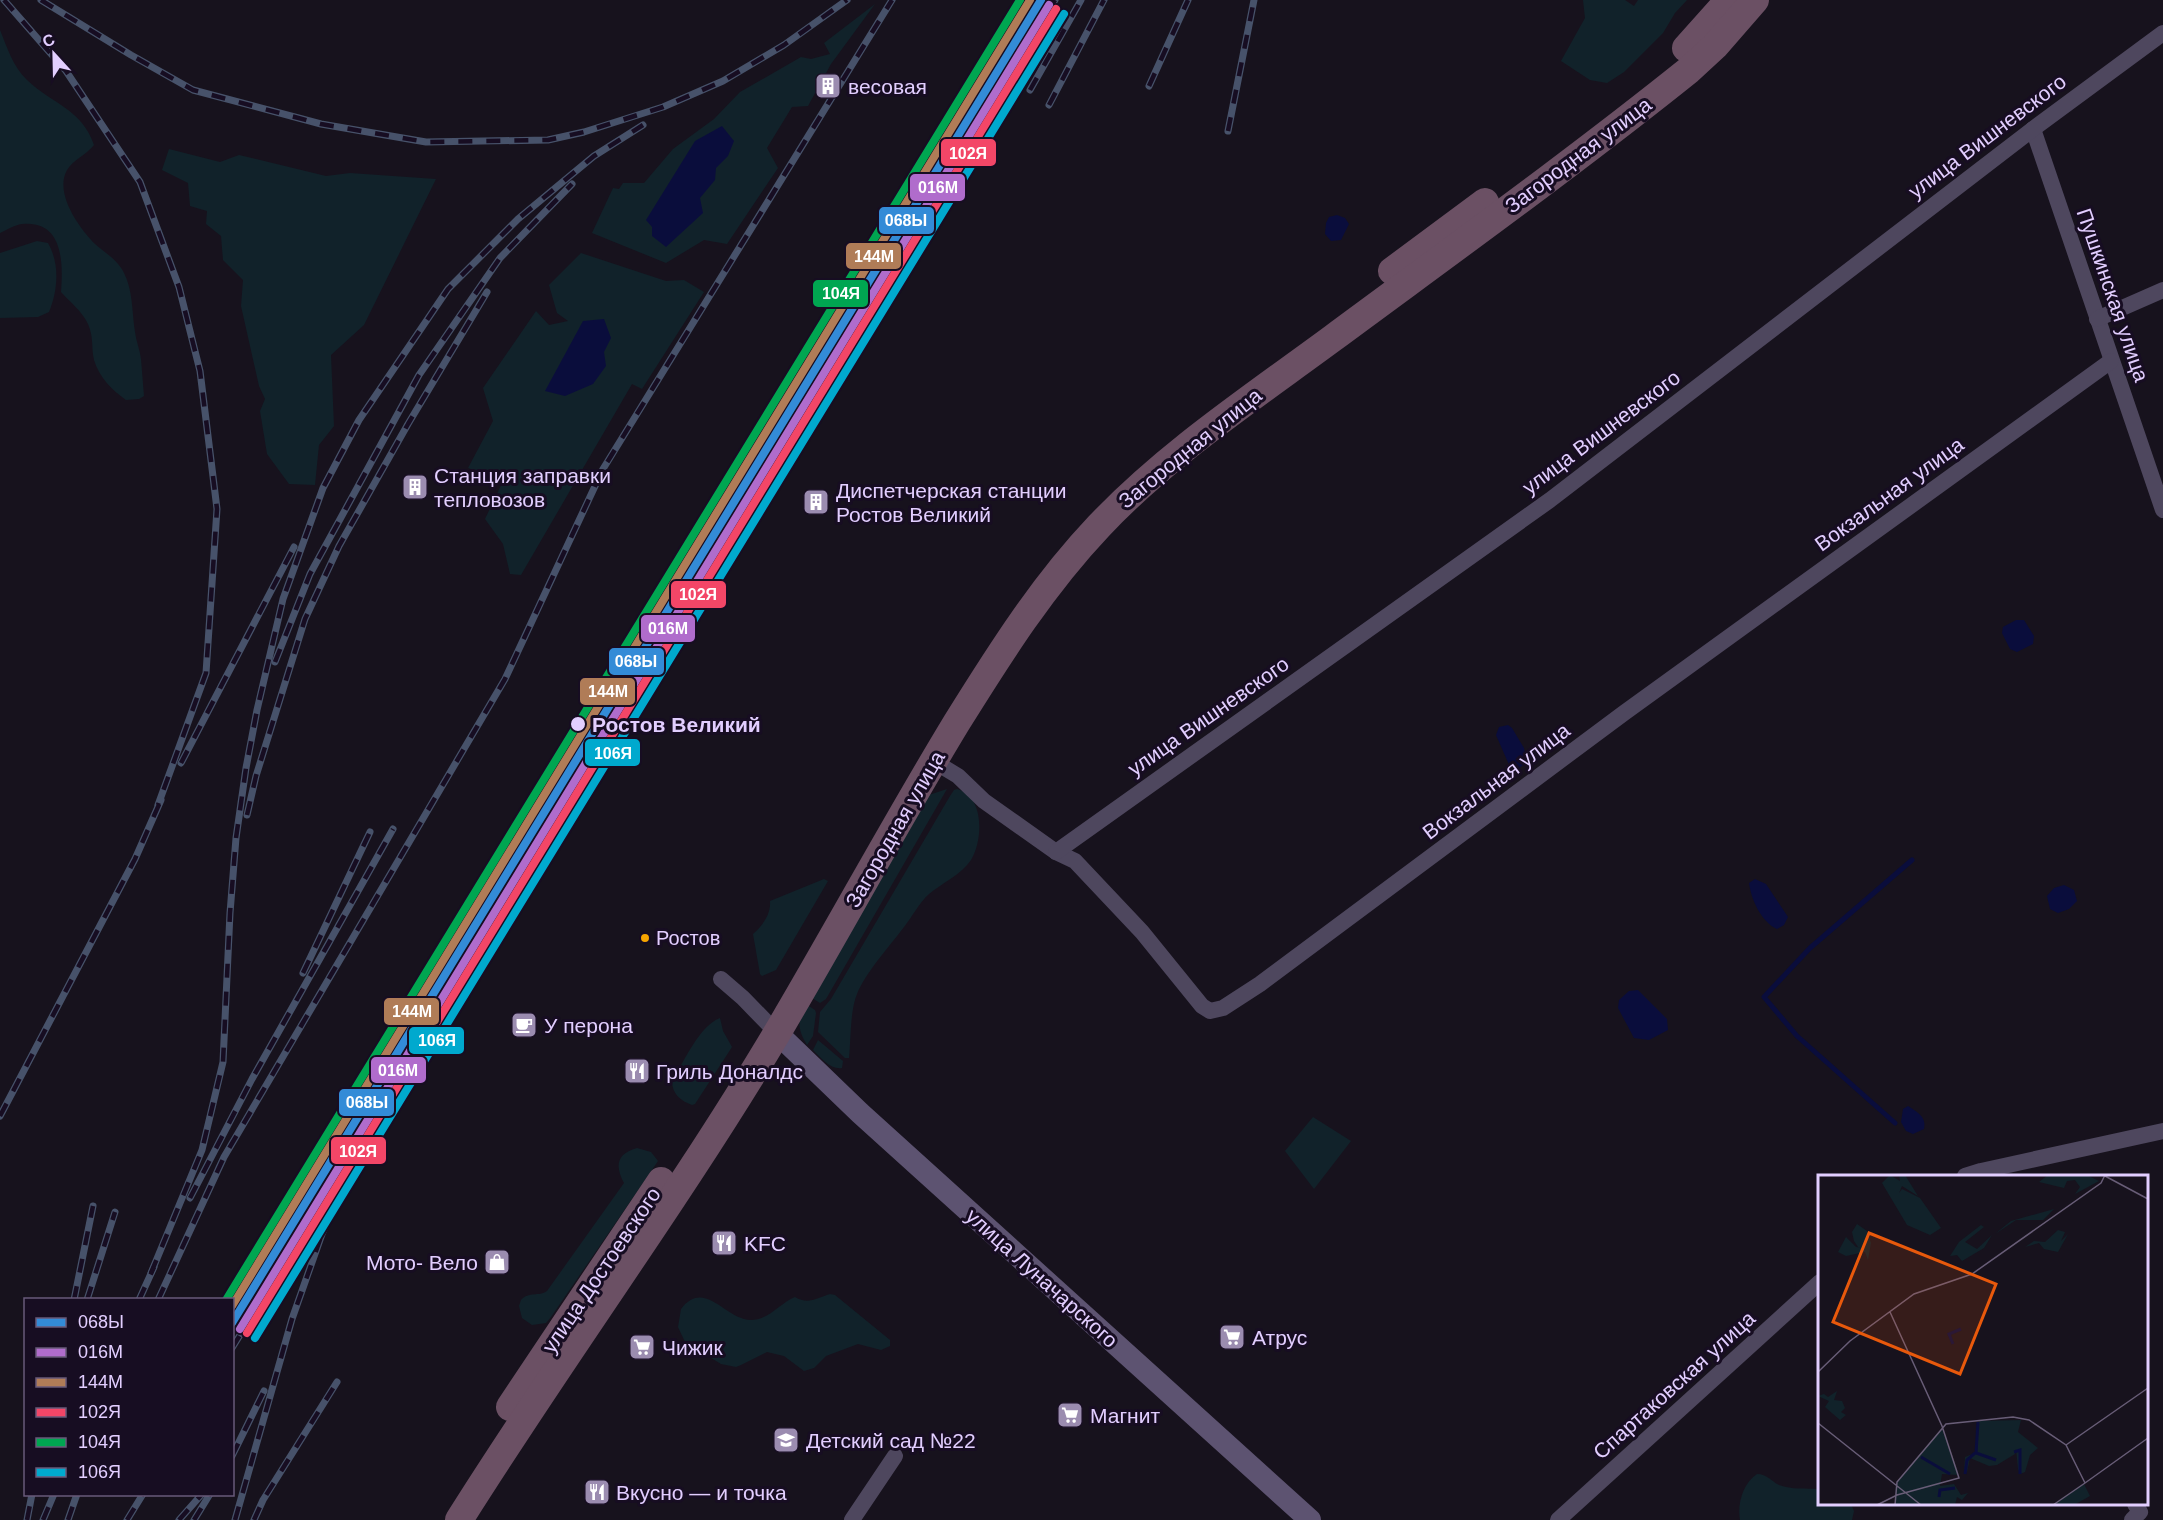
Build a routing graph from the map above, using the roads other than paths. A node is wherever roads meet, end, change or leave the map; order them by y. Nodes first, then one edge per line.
1 (1729, 0) edge
2 (1755, 0) edge
3 (2163, 33) edge
4 (2033, 129) junction
5 (2163, 290) edge
6 (2097, 319) junction
7 (2111, 361) junction
8 (2163, 510) edge
9 (933, 761) junction
10 (1056, 852) junction
11 (721, 979) dead end
12 (771, 1027) junction
13 (2163, 1131) edge
14 (1969, 1175) edge
15 (1818, 1284) edge
16 (895, 1456) dead end
17 (2136, 1505) edge
18 (438, 1520) edge
19 (459, 1520) edge
20 (852, 1520) edge
21 (1310, 1520) edge
22 (1558, 1520) edge
23 (2132, 1520) edge

1 - 12 highway, Загородная улица
2 - 9 highway, Загородная улица
3 - 4 street, улица Вишневского
4 - 6 street, Пушкинская улица
4 - 10 street, улица Вишневского
5 - 6 street
6 - 7 street, Пушкинская улица
7 - 8 street, Пушкинская улица
7 - 10 street, Вокзальная улица
9 - 10 street, Вокзальная улица
9 - 12 highway, Загородная улица
11 - 12 street
12 - 18 highway, улица Достоевского
12 - 19 highway, улица Достоевского
12 - 21 street, улица Луначарского
13 - 14 street
15 - 22 street, Спартаковская улица
16 - 20 street
17 - 23 street

